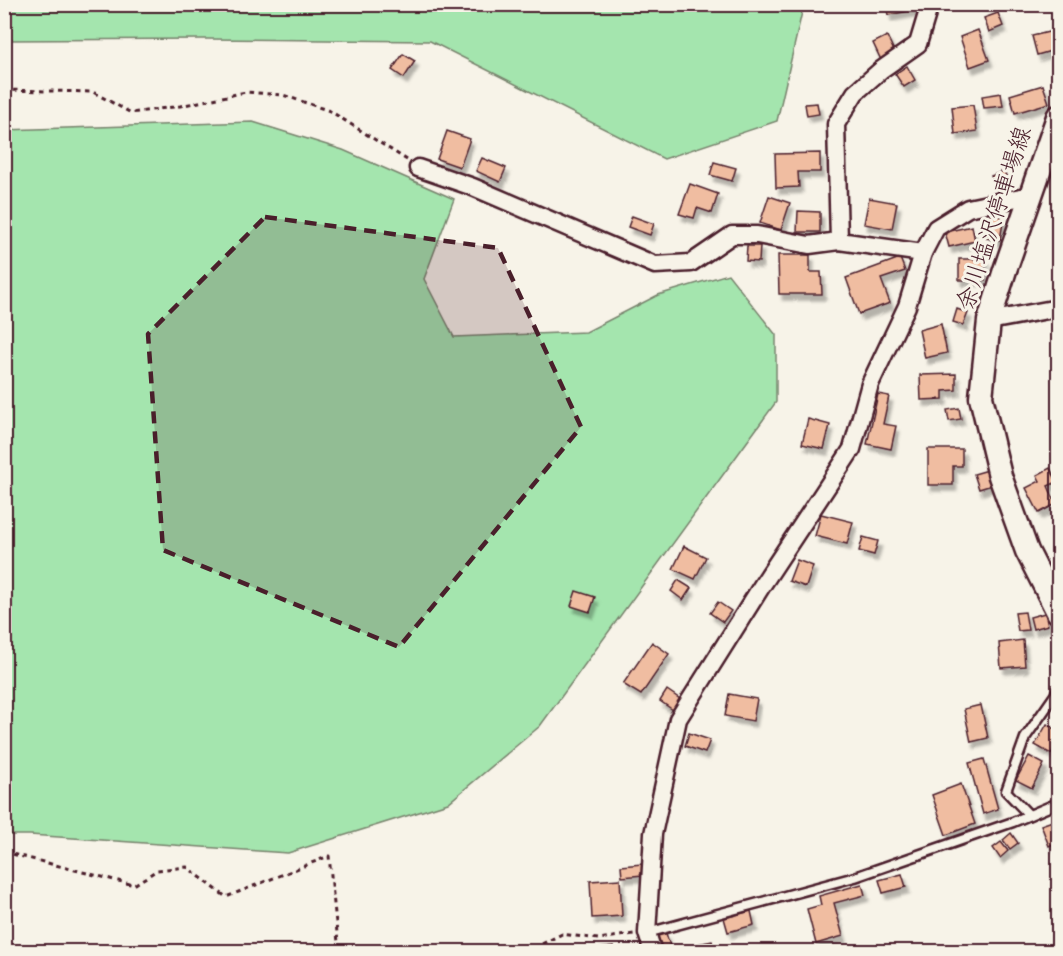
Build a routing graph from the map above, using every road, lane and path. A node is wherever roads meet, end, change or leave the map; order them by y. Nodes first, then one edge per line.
1 (930, 4) edge
2 (4, 90) edge
3 (1059, 117) edge
4 (1052, 154) edge
5 (418, 168) joint
6 (1031, 195) junction
7 (839, 241) junction
8 (923, 253) junction
9 (1059, 308) edge
10 (989, 321) junction
11 (1059, 612) edge
12 (1059, 688) edge
13 (1059, 803) edge
14 (1029, 815) junction
15 (4, 852) edge
16 (4, 869) edge
17 (647, 933) junction
18 (6, 951) edge
19 (339, 951) edge
20 (526, 951) edge
21 (653, 951) edge

1 - 7 street
2 - 5 path
3 - 4 main road, 余川塩沢停車場線
4 - 6 main road, 余川塩沢停車場線
5 - 7 street
6 - 8 street
6 - 10 main road, 余川塩沢停車場線
7 - 8 street
8 - 17 street
9 - 10 street
10 - 11 main road, 余川塩沢停車場線
12 - 14 lane
13 - 14 lane
14 - 17 lane
15 - 19 path
16 - 18 path
17 - 20 path
17 - 21 street

